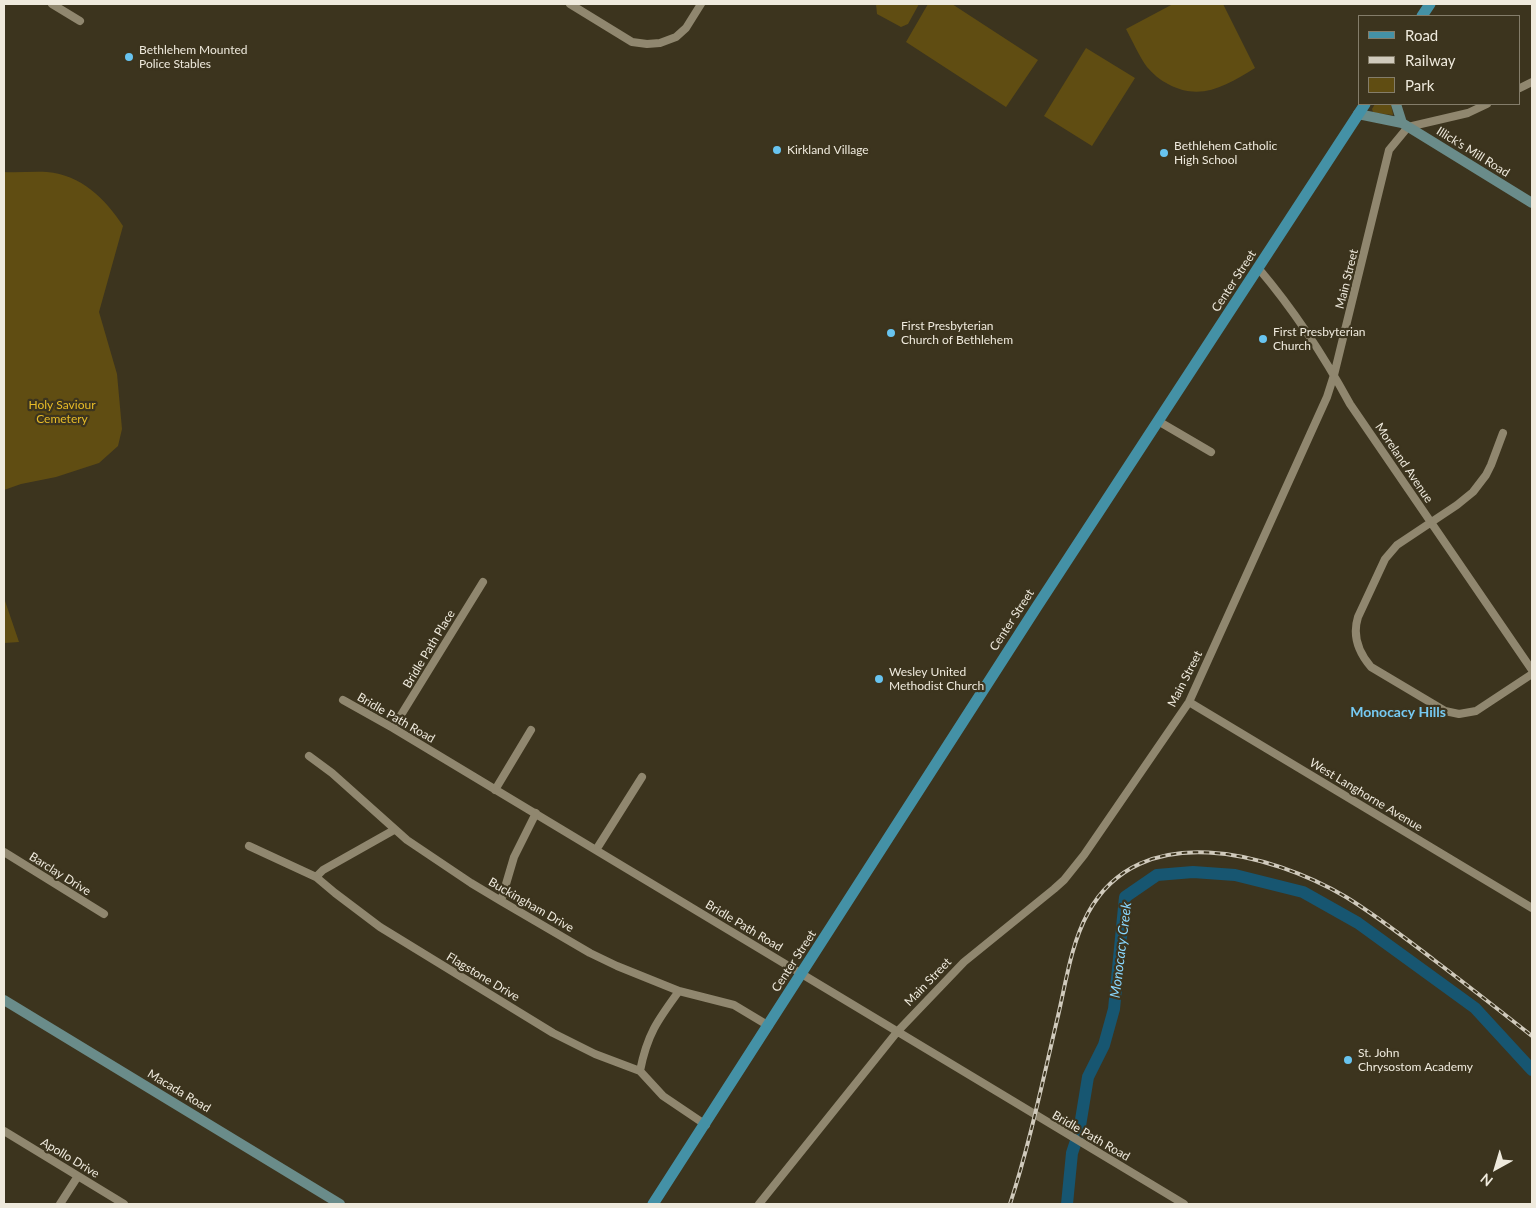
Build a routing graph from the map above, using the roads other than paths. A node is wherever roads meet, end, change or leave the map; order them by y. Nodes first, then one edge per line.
1 (52, 4) edge
2 (570, 4) edge
3 (701, 4) edge
4 (1430, 4) edge
5 (1423, 15) edge
6 (80, 21) dead end
7 (1364, 105) edge
8 (1396, 105) edge
9 (1484, 105) edge
10 (1358, 114) junction
11 (1405, 125) junction
12 (1532, 204) edge
13 (1258, 269) junction
14 (1334, 375) junction
15 (1158, 421) junction
16 (1503, 433) dead end
17 (1212, 452) dead end
18 (1431, 523) junction
19 (483, 582) dead end
20 (1532, 672) edge
21 (343, 700) dead end
22 (1189, 702) junction
23 (394, 728) junction
24 (531, 730) dead end
25 (309, 756) dead end
26 (642, 777) dead end
27 (495, 790) junction
28 (536, 813) junction
29 (394, 830) junction
30 (249, 846) dead end
31 (596, 850) junction
32 (4, 852) edge
33 (316, 876) junction
34 (501, 901) junction
35 (1532, 908) edge
36 (104, 914) dead end
37 (802, 974) junction
38 (679, 991) junction
39 (4, 1000) edge
40 (768, 1026) junction
41 (897, 1032) junction
42 (640, 1071) junction
43 (706, 1125) junction
44 (4, 1131) edge
45 (78, 1176) junction
46 (60, 1204) edge
47 (124, 1204) edge
48 (340, 1204) edge
49 (653, 1204) edge
50 (759, 1204) edge
51 (1184, 1204) edge

1 - 6 street
2 - 3 street
4 - 5 main road
7 - 10 main road, Center Street
8 - 11 street
9 - 11 street
10 - 11 street, Illick's Mill Road
10 - 13 main road, Center Street
11 - 12 street, Illick's Mill Road
11 - 14 street, Main Street
13 - 14 street, Moreland Avenue
13 - 15 main road, Center Street
14 - 18 street, Moreland Avenue
14 - 22 street, Main Street
15 - 17 street
15 - 37 main road, Center Street
16 - 18 street
18 - 20 street, Moreland Avenue
18 - 20 street
19 - 23 street, Bridle Path Place
21 - 23 street, Bridle Path Road
22 - 35 street, West Langhorne Avenue
22 - 41 street, Main Street
23 - 27 street, Bridle Path Road
24 - 27 street
25 - 29 street, Buckingham Drive
26 - 31 street
27 - 28 street, Bridle Path Road
28 - 31 street, Bridle Path Road
28 - 34 street
29 - 33 street
29 - 34 street, Buckingham Drive
30 - 33 street, Flagstone Drive
31 - 37 street, Bridle Path Road
32 - 36 street, Barclay Drive
33 - 42 street, Flagstone Drive
34 - 38 street, Buckingham Drive
37 - 40 main road, Center Street
37 - 41 street, Bridle Path Road
38 - 40 street, Buckingham Drive
38 - 42 street
39 - 48 street, Macada Road
40 - 43 main road, Center Street
41 - 50 street, Main Street
41 - 51 street, Bridle Path Road
42 - 43 street, Flagstone Drive
43 - 49 main road, Center Street
44 - 45 street, Apollo Drive
45 - 46 street
45 - 47 street, Apollo Drive

